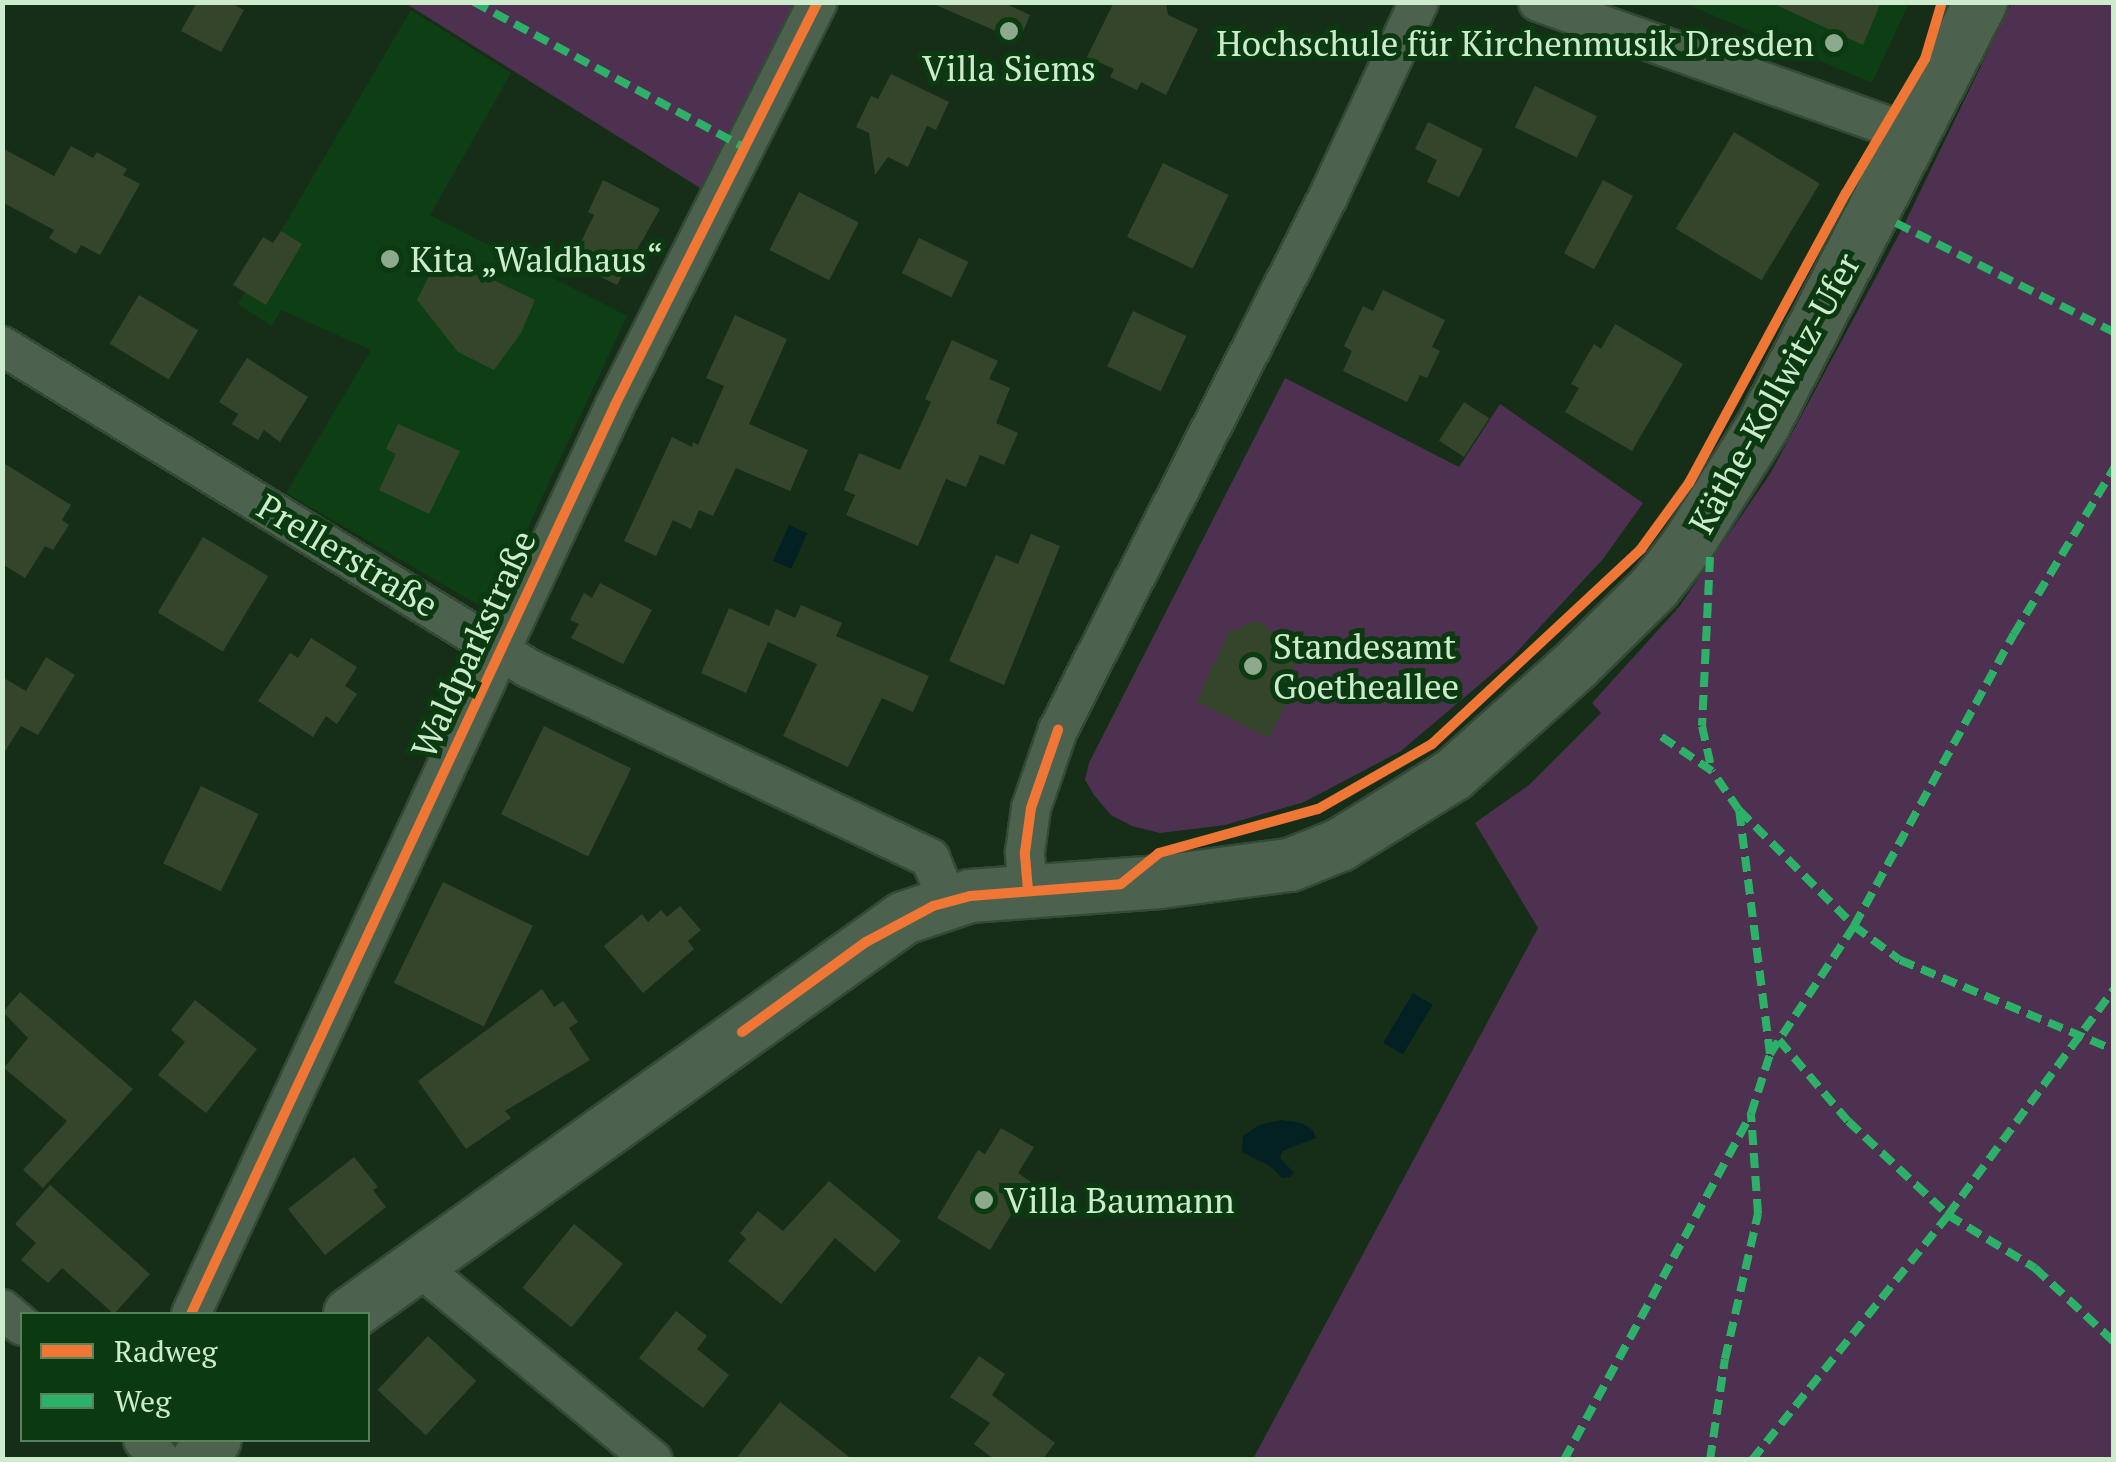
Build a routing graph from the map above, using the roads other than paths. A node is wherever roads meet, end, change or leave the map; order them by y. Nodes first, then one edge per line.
1 (818, 2) edge
2 (1419, 2) edge
3 (1538, 2) edge
4 (1981, 2) edge
5 (1914, 135) junction
6 (2, 346) edge
7 (502, 648) junction
8 (1014, 891) junction
9 (928, 892) junction
10 (417, 1265) junction
11 (192, 1312) edge
12 (353, 1312) edge
13 (653, 1460) edge

1 - 7 street, Waldparkstraße
2 - 8 street
3 - 5 street
4 - 5 main road, Käthe-Kollwitz-Ufer
5 - 8 main road, Käthe-Kollwitz-Ufer
6 - 7 street, Prellerstraße
7 - 9 street, Prellerstraße
7 - 11 street, Waldparkstraße
8 - 9 main road, Käthe-Kollwitz-Ufer
9 - 10 main road
10 - 12 main road
10 - 13 street

